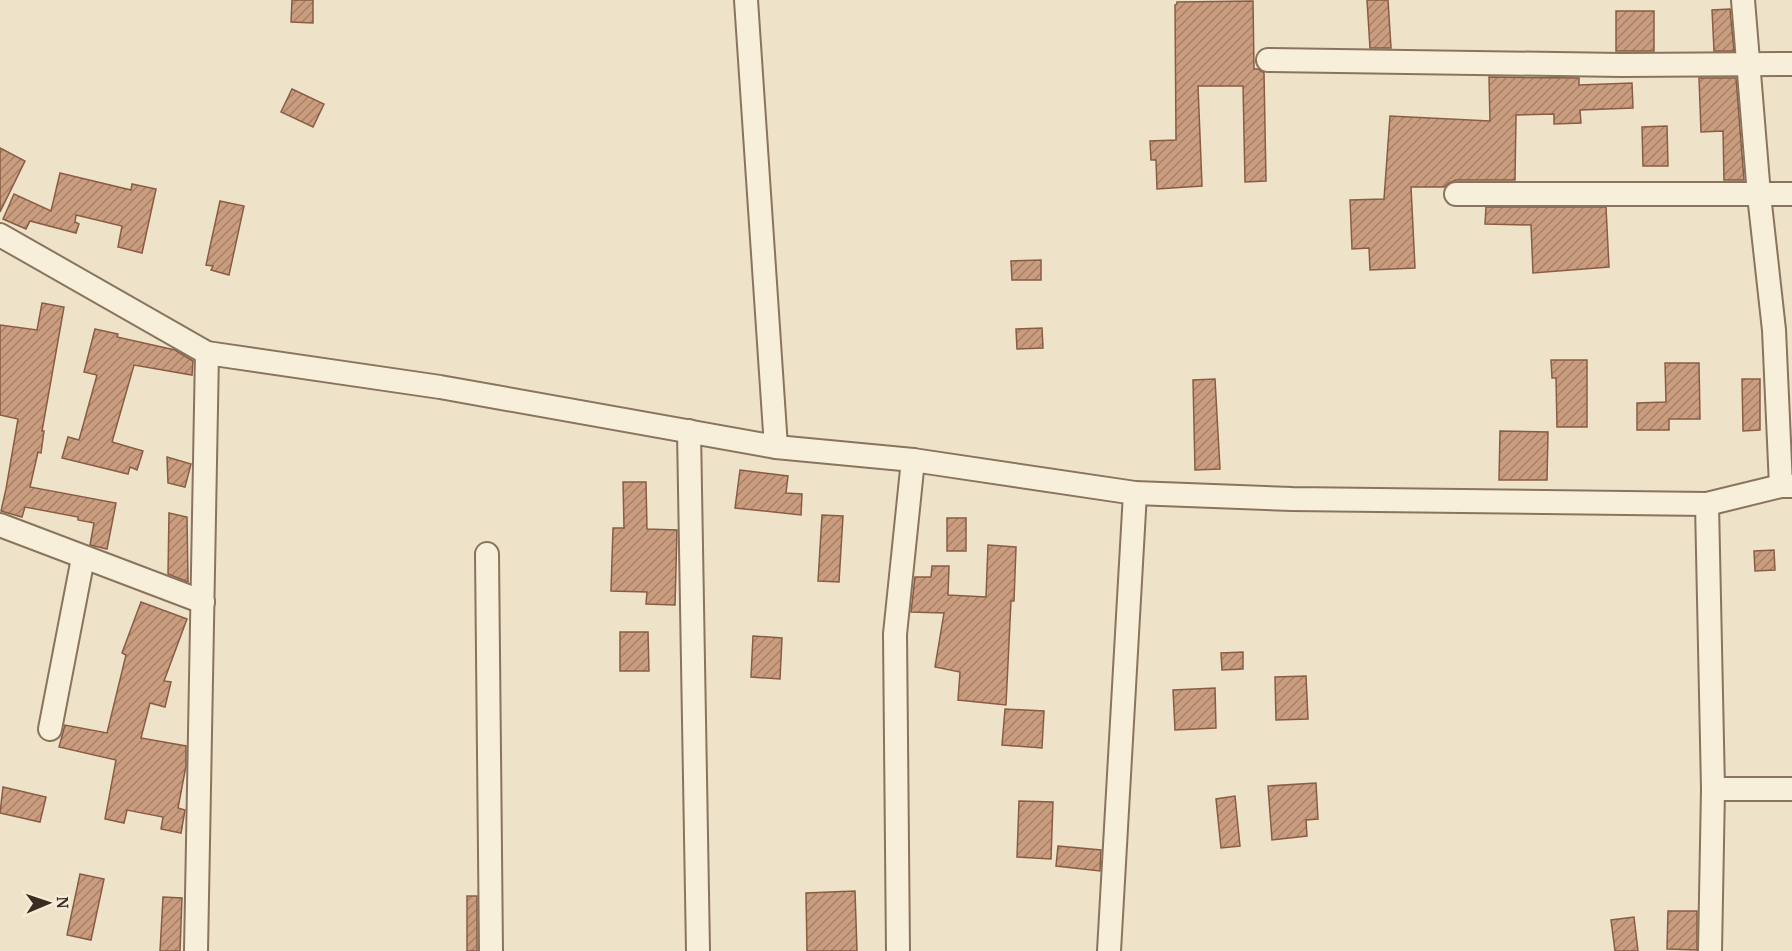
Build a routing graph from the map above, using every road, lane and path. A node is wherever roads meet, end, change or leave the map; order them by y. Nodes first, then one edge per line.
1 (746, 0) edge
2 (1743, 0) edge
3 (1268, 60) dead end
4 (1748, 63) junction
5 (1792, 64) edge
6 (1456, 194) dead end
7 (1792, 194) edge
8 (1759, 195) junction
9 (0, 236) edge
10 (1783, 330) edge
11 (207, 353) junction
12 (689, 431) junction
13 (776, 447) junction
14 (913, 460) junction
15 (1787, 486) edge
16 (1135, 493) junction
17 (1707, 504) junction
18 (0, 525) edge
19 (487, 554) dead end
20 (83, 558) junction
21 (203, 602) junction
22 (50, 729) dead end
23 (1713, 789) junction
24 (1792, 789) edge
25 (196, 951) edge
26 (491, 951) edge
27 (698, 951) edge
28 (898, 951) edge
29 (1109, 951) edge
30 (1710, 951) edge

1 - 13 street
2 - 4 street
3 - 4 street
4 - 5 street
4 - 8 street
6 - 8 street
7 - 8 street
8 - 10 street
9 - 11 street
10 - 15 street
11 - 12 street
11 - 21 street
12 - 13 street
12 - 27 street
13 - 14 street
14 - 16 street
14 - 28 street
15 - 17 street
16 - 17 street
16 - 29 street
17 - 23 street
18 - 20 street
19 - 26 street
20 - 21 street
20 - 22 street
21 - 25 street
23 - 24 street
23 - 30 street

